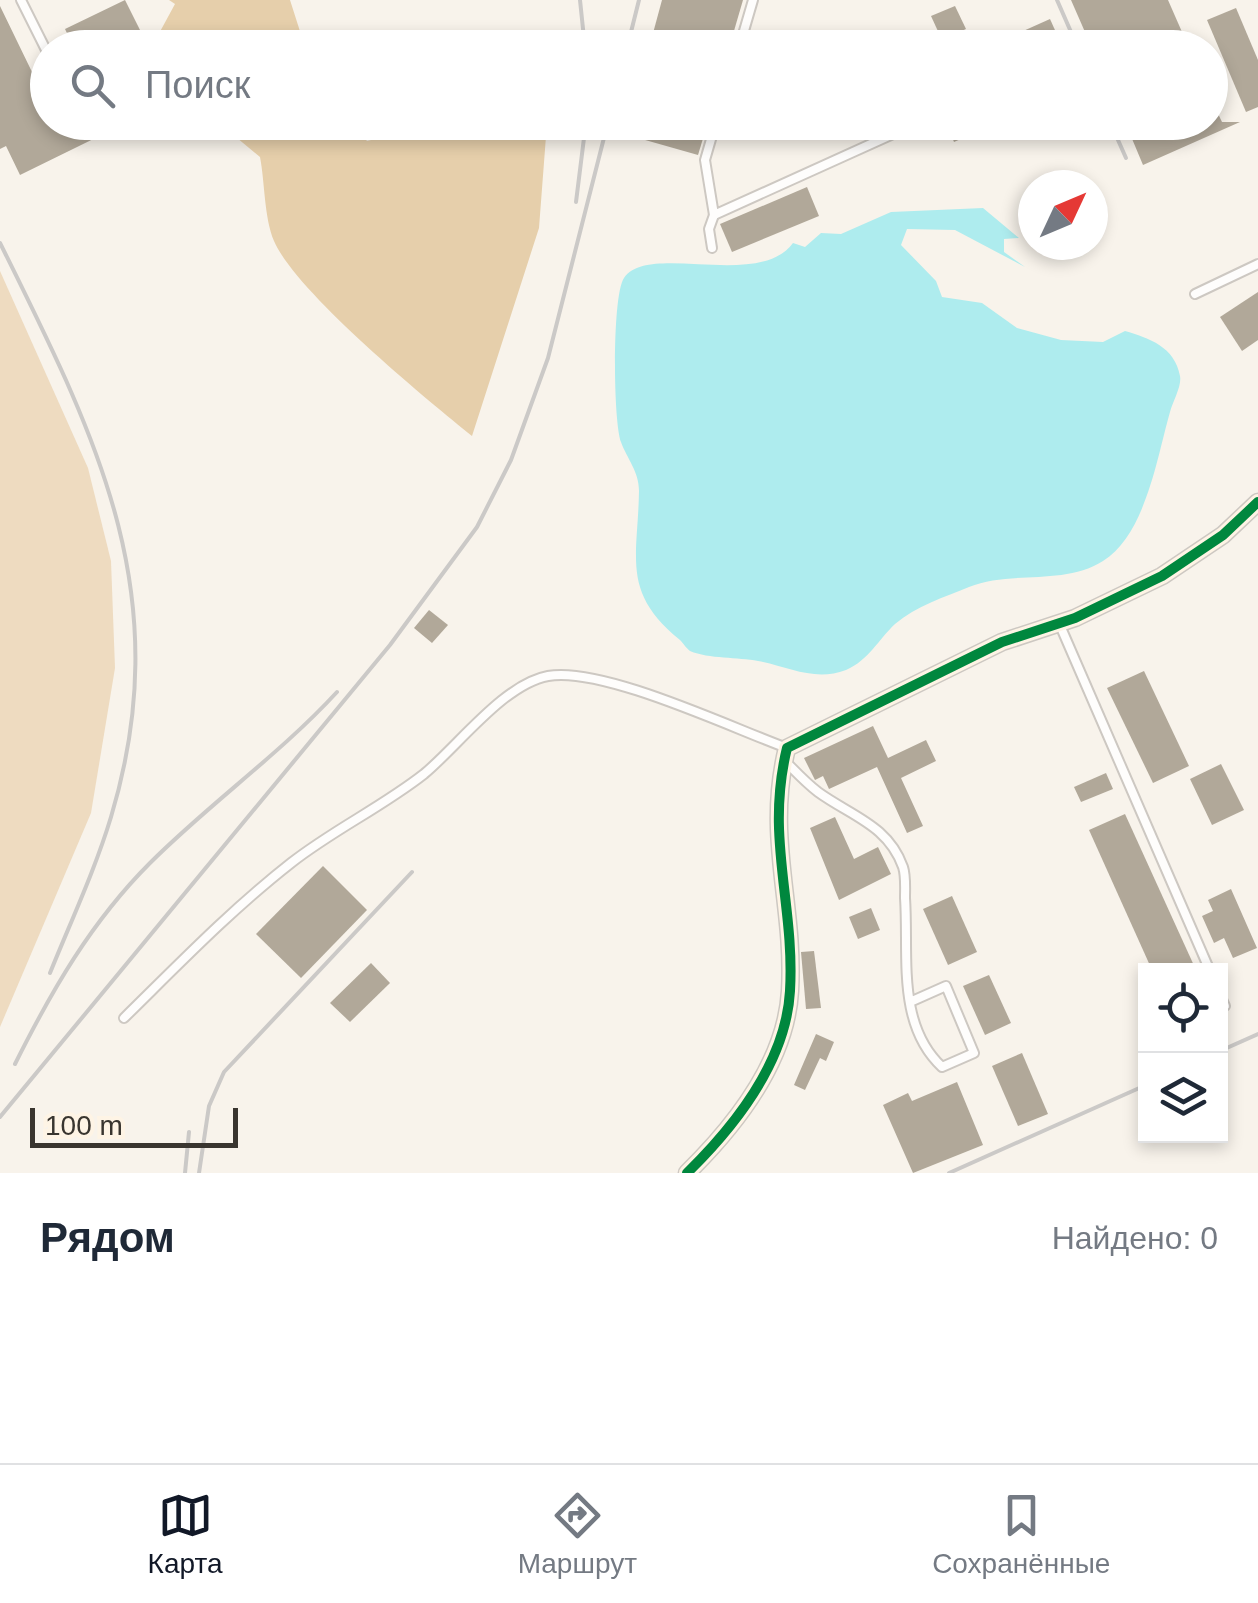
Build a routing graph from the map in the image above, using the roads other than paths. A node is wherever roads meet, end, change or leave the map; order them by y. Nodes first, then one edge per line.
1 (21, 0) edge
2 (753, 0) edge
3 (36, 30) edge
4 (744, 30) edge
5 (711, 140) edge
6 (880, 140) edge
7 (714, 215) junction
8 (712, 248) dead end
9 (1258, 264) edge
10 (1195, 294) dead end
11 (1258, 502) edge
12 (1058, 623) junction
13 (786, 754) junction
14 (1207, 963) edge
15 (910, 1002) junction
16 (124, 1018) dead end
17 (687, 1173) edge

1 - 3 lane
2 - 4 lane
5 - 7 lane
6 - 7 lane
7 - 8 lane
9 - 10 lane
11 - 12 street
12 - 13 street
12 - 14 lane
13 - 15 lane
13 - 16 lane
13 - 17 street
15 - 15 lane

